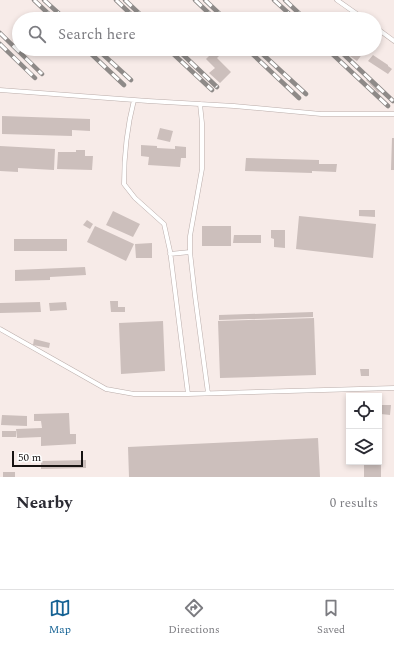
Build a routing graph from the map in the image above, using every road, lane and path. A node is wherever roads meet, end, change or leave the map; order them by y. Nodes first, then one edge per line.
1 (337, 0) edge
2 (354, 12) edge
3 (382, 32) edge
4 (394, 41) edge
5 (0, 90) edge
6 (134, 100) junction
7 (200, 104) junction
8 (394, 114) edge
9 (190, 252) junction
10 (170, 254) junction
11 (0, 330) edge
12 (394, 388) edge
13 (208, 393) junction
14 (188, 394) junction

1 - 2 lane
3 - 4 lane
5 - 6 lane
6 - 7 lane
6 - 10 lane
7 - 8 lane
7 - 9 lane
9 - 10 lane
9 - 13 lane
10 - 14 lane
11 - 14 lane
12 - 13 lane
13 - 14 lane

